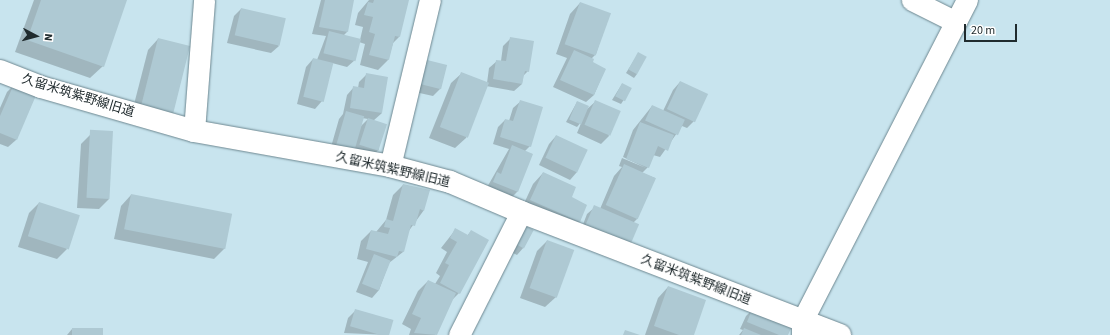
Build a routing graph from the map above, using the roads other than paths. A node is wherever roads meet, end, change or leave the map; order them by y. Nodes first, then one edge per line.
1 (204, 0) edge
2 (430, 0) edge
3 (912, 0) edge
4 (967, 0) edge
5 (956, 22) junction
6 (0, 71) edge
7 (194, 131) junction
8 (390, 166) junction
9 (521, 212) junction
10 (802, 328) edge
11 (459, 335) edge
12 (840, 335) edge

1 - 7 street
2 - 8 street
3 - 5 street
4 - 5 street
5 - 10 street
6 - 7 street, 久留米筑紫野線旧道
7 - 8 street, 久留米筑紫野線旧道
8 - 9 street, 久留米筑紫野線旧道
9 - 10 street, 久留米筑紫野線旧道
9 - 11 street
10 - 12 street, 久留米筑紫野線旧道

